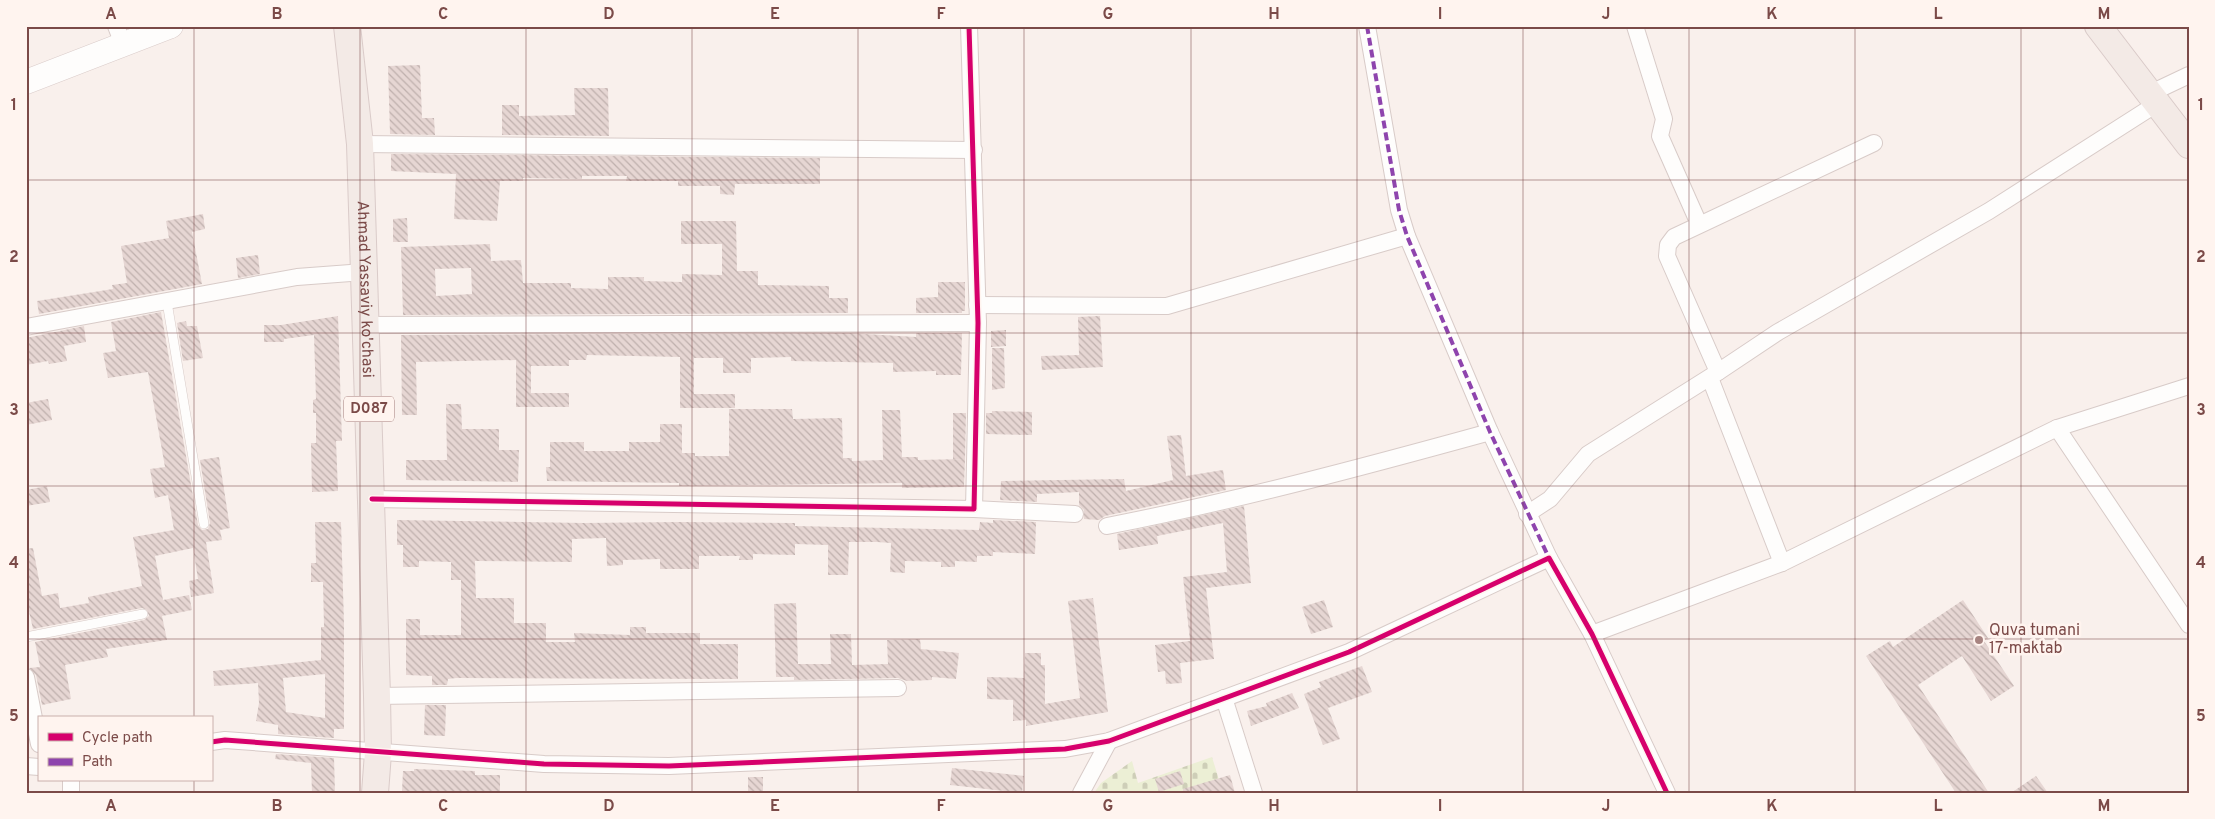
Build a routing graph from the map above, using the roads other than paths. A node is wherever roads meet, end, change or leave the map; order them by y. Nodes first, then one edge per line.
1 (171, 26) edge
2 (348, 26) edge
3 (969, 26) edge
4 (1367, 26) edge
5 (1635, 26) edge
6 (2098, 26) edge
7 (120, 35) edge
8 (2189, 75) edge
9 (26, 82) edge
10 (2154, 98) junction
11 (1874, 143) dead end
12 (360, 144) junction
13 (2189, 145) edge
14 (974, 150) junction
15 (1700, 224) junction
16 (1407, 236) junction
17 (364, 272) junction
18 (167, 302) junction
19 (977, 305) junction
20 (978, 323) junction
21 (366, 325) junction
22 (26, 327) edge
23 (1714, 375) junction
24 (2189, 386) edge
25 (2057, 428) junction
26 (1490, 432) junction
27 (372, 499) junction
28 (974, 509) junction
29 (1075, 514) dead end
30 (1527, 514) junction
31 (204, 524) dead end
32 (1107, 526) dead end
33 (1549, 558) junction
34 (1782, 563) junction
35 (143, 614) dead end
36 (2189, 625) edge
37 (1592, 634) junction
38 (26, 637) edge
39 (26, 677) edge
40 (898, 688) dead end
41 (377, 696) junction
42 (1224, 698) junction
43 (38, 739) edge
44 (1109, 741) junction
45 (212, 742) edge
46 (378, 753) junction
47 (375, 793) edge
48 (1081, 793) edge
49 (1254, 793) edge
50 (1667, 793) edge

1 - 7 street
2 - 12 main road, Ahmad Yassaviy ko'chasi / D087
3 - 14 street
4 - 16 street
5 - 15 street
6 - 10 main road
7 - 9 street
8 - 10 street
10 - 13 main road
10 - 23 street
11 - 15 street
12 - 14 street
12 - 17 main road, Ahmad Yassaviy ko'chasi / D087
14 - 19 street
15 - 23 street
16 - 19 street
16 - 26 street
17 - 18 street
17 - 21 main road, Ahmad Yassaviy ko'chasi / D087
18 - 22 street
18 - 31 lane
19 - 20 street
20 - 21 street
20 - 28 street
21 - 27 main road, Ahmad Yassaviy ko'chasi / D087
23 - 30 street
23 - 34 street
24 - 25 street
25 - 34 street
25 - 36 street
26 - 30 street
26 - 32 street
27 - 28 street
27 - 41 main road, Ahmad Yassaviy ko'chasi / D087
28 - 29 street
30 - 33 street
33 - 37 street
33 - 42 street
34 - 37 street
35 - 38 lane
37 - 50 street
39 - 43 street
40 - 41 street
41 - 46 main road, Ahmad Yassaviy ko'chasi / D087
42 - 44 street
42 - 49 street
44 - 46 street
44 - 48 street
45 - 46 street
46 - 47 main road, Ahmad Yassaviy ko'chasi / D087

